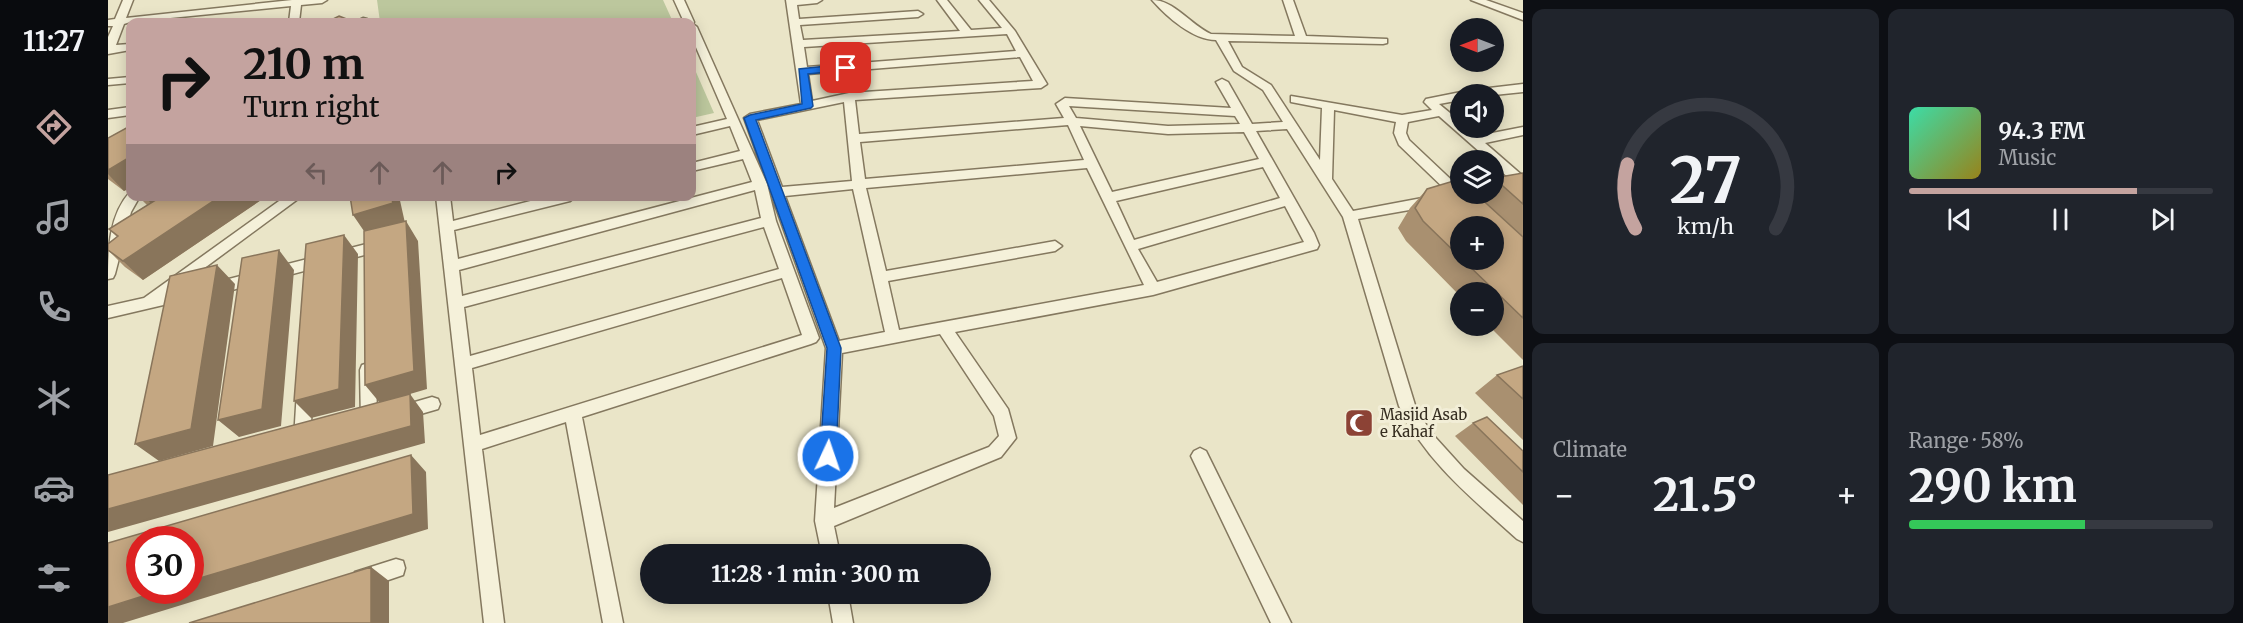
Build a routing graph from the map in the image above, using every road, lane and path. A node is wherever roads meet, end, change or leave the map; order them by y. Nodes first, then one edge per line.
1 (128, 0) edge
2 (208, 0) edge
3 (322, 0) edge
4 (679, 0) edge
5 (817, 0) edge
6 (942, 0) edge
7 (984, 0) edge
8 (1157, 0) edge
9 (1288, 0) edge
10 (1476, 0) edge
11 (297, 1) edge
12 (792, 1) edge
13 (918, 14) dead end
14 (203, 17) edge
15 (1523, 17) edge
16 (185, 18) edge
17 (295, 18) edge
18 (687, 18) edge
19 (113, 22) edge
20 (795, 22) junction
21 (1010, 31) junction
22 (968, 34) junction
23 (696, 36) edge
24 (1220, 37) junction
25 (1302, 39) junction
26 (1383, 41) dead end
27 (798, 44) junction
28 (126, 47) edge
29 (108, 50) edge
30 (1021, 54) junction
31 (802, 71) junction
32 (126, 80) edge
33 (108, 82) edge
34 (1222, 82) dead end
35 (1523, 88) edge
36 (1504, 90) edge
37 (849, 97) junction
38 (1450, 98) edge
39 (1295, 99) dead end
40 (1328, 105) junction
41 (807, 106) junction
42 (126, 112) edge
43 (1238, 112) junction
44 (1440, 112) junction
45 (108, 114) edge
46 (1402, 119) junction
47 (734, 121) junction
48 (1071, 121) junction
49 (1289, 125) junction
50 (1246, 128) junction
51 (696, 130) edge
52 (1523, 131) edge
53 (854, 138) junction
54 (1473, 141) junction
55 (746, 154) junction
56 (1267, 162) junction
57 (1093, 163) junction
58 (696, 166) edge
59 (1326, 179) junction
60 (1450, 181) edge
61 (760, 184) junction
62 (1523, 184) edge
63 (859, 185) junction
64 (1504, 189) edge
65 (777, 192) junction
66 (1450, 197) edge
67 (1107, 198) junction
68 (1288, 200) junction
69 (131, 201) edge
70 (289, 201) edge
71 (444, 201) edge
72 (550, 201) edge
73 (1472, 204) edge
74 (1476, 211) edge
75 (1350, 216) junction
76 (769, 221) junction
77 (447, 227) junction
78 (394, 241) edge
79 (132, 243) edge
80 (1055, 246) dead end
81 (1130, 246) junction
82 (113, 255) junction
83 (313, 262) junction
84 (452, 266) junction
85 (786, 272) junction
86 (108, 274) edge
87 (880, 277) junction
88 (312, 285) edge
89 (1153, 289) junction
90 (179, 296) junction
91 (457, 303) junction
92 (143, 304) junction
93 (108, 312) edge
94 (176, 319) edge
95 (943, 326) junction
96 (893, 335) junction
97 (834, 348) junction
98 (368, 352) edge
99 (464, 364) junction
100 (306, 380) edge
101 (432, 404) dead end
102 (573, 413) junction
103 (324, 433) edge
104 (474, 444) junction
105 (1200, 456) dead end
106 (824, 521) junction
107 (1523, 533) edge
108 (829, 544) edge
109 (396, 568) dead end
110 (341, 585) edge
111 (840, 604) edge
112 (494, 623) edge
113 (613, 623) edge
114 (843, 623) edge
115 (1281, 623) edge

1 - 19 street
2 - 14 street
3 - 11 street
4 - 18 street
5 - 12 street
6 - 22 street
7 - 21 street
8 - 24 street
9 - 25 street
10 - 15 street
11 - 14 street
11 - 17 street
12 - 20 street
13 - 20 street
14 - 16 street
19 - 29 street
20 - 27 street
21 - 22 street
21 - 30 street
22 - 27 street
23 - 47 street
24 - 25 street
24 - 49 street
25 - 26 street
27 - 31 street
28 - 29 street
30 - 31 street
30 - 37 street
31 - 41 street
32 - 33 street
34 - 43 street
35 - 36 street
37 - 41 street
37 - 53 street
38 - 44 street
39 - 40 street
40 - 46 street
40 - 59 street
41 - 65 street
42 - 45 street
43 - 48 street
43 - 50 street
44 - 46 street
44 - 54 street
46 - 60 street
47 - 51 street
47 - 55 street
48 - 50 street
48 - 53 street
48 - 57 street
49 - 50 street
49 - 59 street
50 - 56 street
52 - 54 street
53 - 63 street
54 - 62 street
55 - 58 street
55 - 61 street
56 - 67 street
56 - 68 street
57 - 63 street
57 - 67 street
59 - 75 street
61 - 76 street
61 - 84 street
62 - 64 street
63 - 65 street
63 - 87 street
65 - 97 street
66 - 75 street
67 - 81 street
68 - 81 street
68 - 89 street
69 - 82 street
70 - 92 street
71 - 77 street
72 - 77 street
73 - 74 street
75 - 107 street
76 - 85 street
76 - 91 street
77 - 84 street
78 - 83 street
79 - 82 street
80 - 87 street
81 - 89 street
82 - 86 street
83 - 88 street
83 - 90 street
84 - 91 street
85 - 99 street
85 - 102 street
87 - 96 street
89 - 95 street
90 - 92 street
90 - 94 street
91 - 99 street
92 - 93 street
95 - 96 street
95 - 106 street
96 - 97 street
97 - 106 street
98 - 101 street
99 - 104 street
100 - 103 street
102 - 104 street
102 - 113 street
104 - 112 street
105 - 115 street
106 - 108 street
109 - 110 street
111 - 114 street

